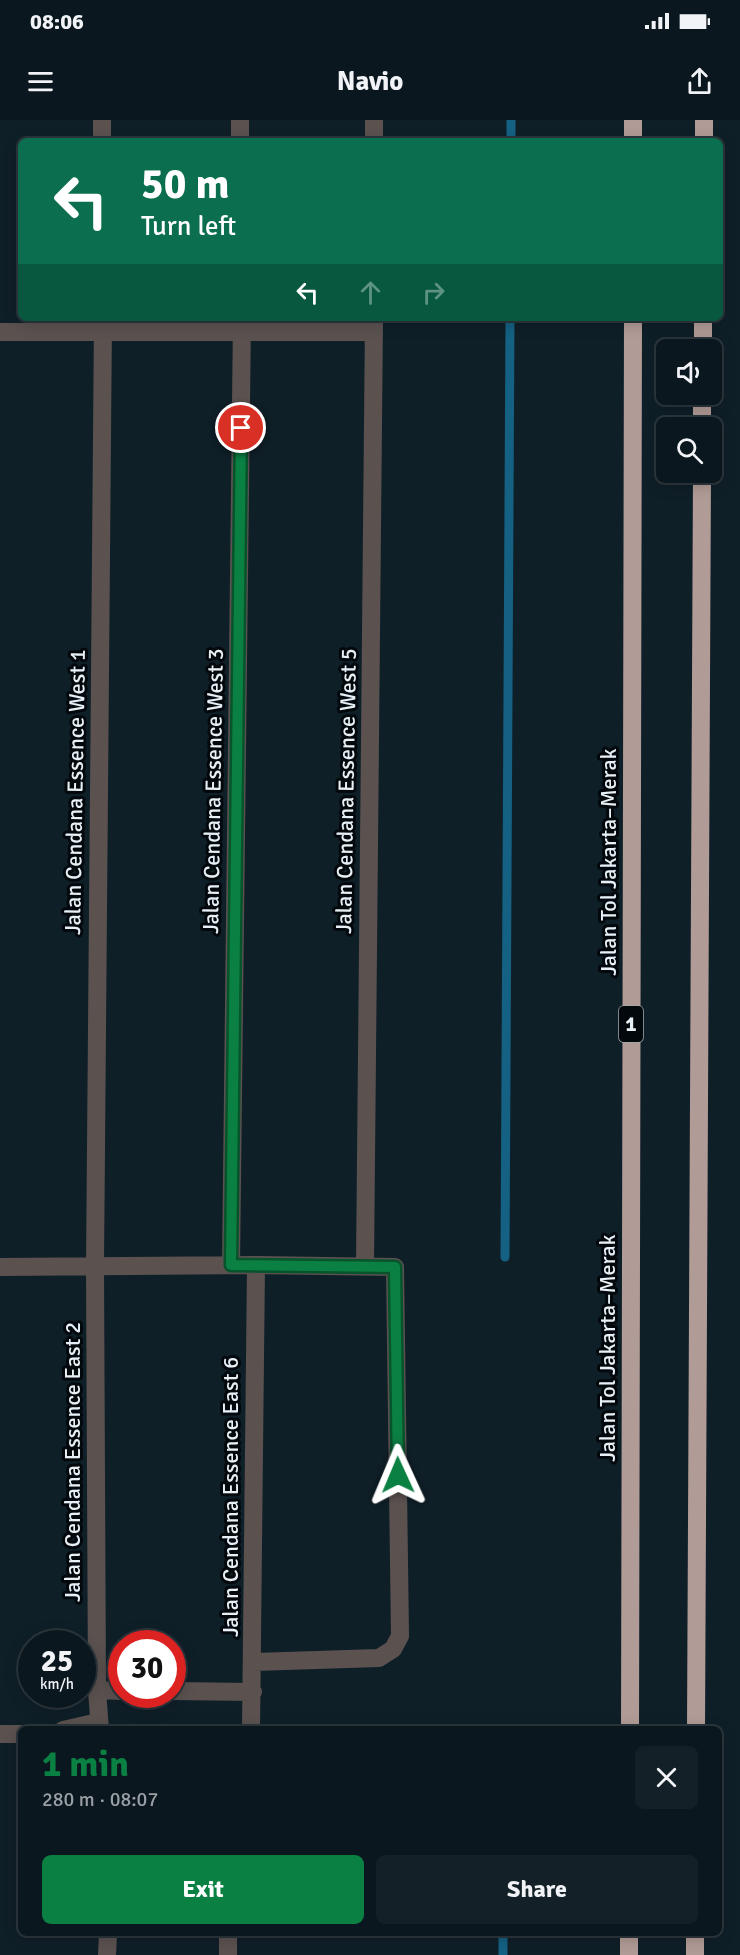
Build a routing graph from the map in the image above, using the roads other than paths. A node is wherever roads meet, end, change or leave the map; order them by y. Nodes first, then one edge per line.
1 (102, 120) edge
2 (240, 120) edge
3 (374, 120) edge
4 (633, 120) edge
5 (704, 120) edge
6 (102, 138) edge
7 (240, 138) edge
8 (374, 138) edge
9 (633, 138) edge
10 (704, 138) edge
11 (633, 321) edge
12 (703, 321) edge
13 (103, 325) edge
14 (242, 325) edge
15 (375, 325) edge
16 (0, 332) edge
17 (703, 339) edge
18 (702, 483) edge
19 (231, 1265) junction
20 (256, 1265) junction
21 (365, 1265) junction
22 (95, 1266) junction
23 (0, 1267) edge
24 (253, 1662) junction
25 (97, 1690) junction
26 (108, 1690) edge
27 (186, 1691) edge
28 (253, 1692) junction
29 (99, 1726) edge
30 (251, 1726) edge
31 (630, 1726) edge
32 (696, 1726) edge
33 (0, 1734) edge
34 (18, 1734) edge
35 (108, 1936) edge
36 (228, 1936) edge
37 (630, 1936) edge
38 (695, 1936) edge
39 (107, 1955) edge
40 (228, 1955) edge
41 (629, 1955) edge
42 (695, 1955) edge

1 - 6 street
2 - 7 street
3 - 8 street
4 - 9 highway
5 - 10 highway
11 - 31 highway, Jalan Tol Jakarta–Merak / 1
12 - 17 highway
13 - 14 street
13 - 16 street
13 - 22 street, Jalan Cendana Essence West 1
14 - 15 street
14 - 19 street, Jalan Cendana Essence West 3
15 - 21 street, Jalan Cendana Essence West 5
18 - 32 highway
19 - 20 street
19 - 22 street
20 - 21 street
20 - 24 street, Jalan Cendana Essence East 6
21 - 24 street
22 - 23 street
22 - 25 street, Jalan Cendana Essence East 2
24 - 28 street, Jalan Cendana Essence East 6
25 - 26 street
25 - 29 street, Jalan Cendana Essence East 2
27 - 28 street
28 - 30 street, Jalan Cendana Essence East 6
33 - 34 street
35 - 39 street
36 - 40 street
37 - 41 highway
38 - 42 highway

